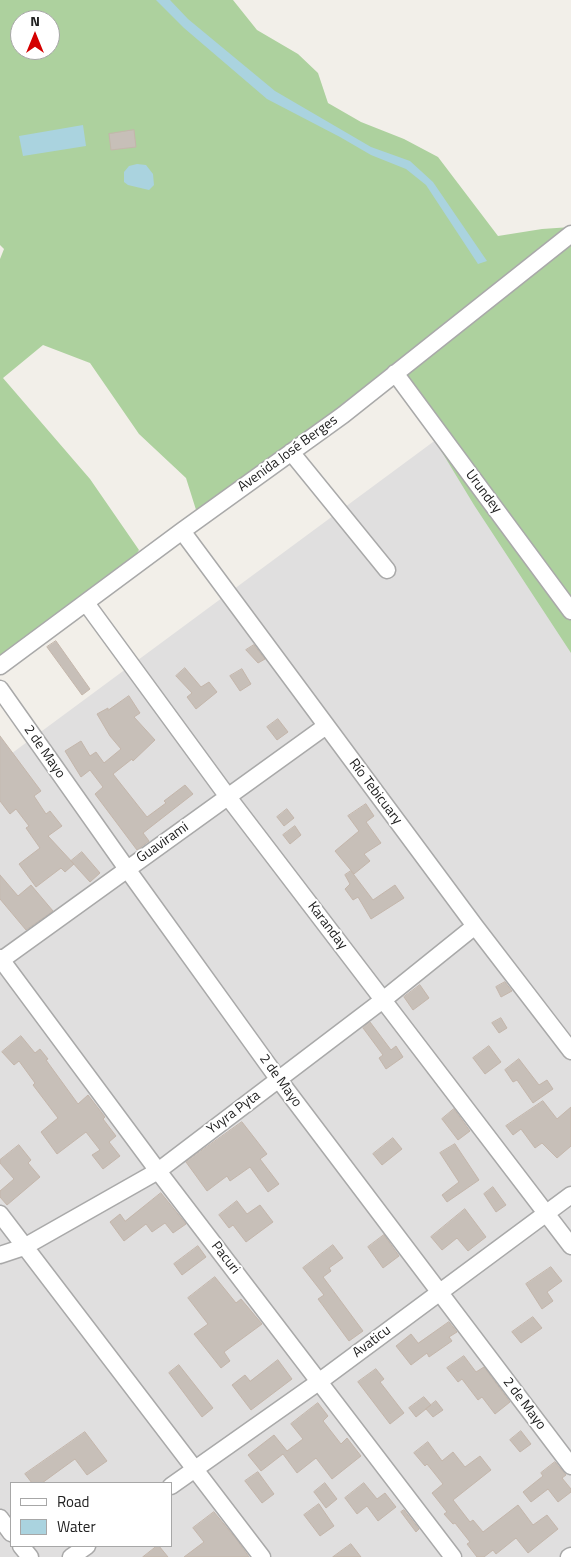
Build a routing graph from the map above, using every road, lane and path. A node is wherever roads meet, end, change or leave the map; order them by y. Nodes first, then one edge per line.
1 (571, 234) edge
2 (394, 373) junction
3 (291, 452) junction
4 (182, 531) junction
5 (387, 570) dead end
6 (86, 604) junction
7 (571, 611) edge
8 (0, 666) edge
9 (0, 688) edge
10 (326, 726) junction
11 (228, 797) junction
12 (127, 869) junction
13 (475, 926) junction
14 (1, 959) edge
15 (383, 1000) junction
16 (571, 1051) edge
17 (279, 1080) junction
18 (158, 1171) junction
19 (571, 1195) edge
20 (546, 1213) junction
21 (0, 1214) edge
22 (571, 1246) edge
23 (24, 1247) junction
24 (0, 1255) edge
25 (439, 1292) junction
26 (320, 1381) junction
27 (571, 1466) edge
28 (195, 1469) junction
29 (172, 1485) edge
30 (0, 1518) edge
31 (10, 1532) edge
32 (22, 1547) edge
33 (85, 1547) edge
34 (30, 1557) edge
35 (71, 1557) edge
36 (262, 1557) edge
37 (453, 1557) edge

1 - 2 street, Avenida José Berges
2 - 3 street, Avenida José Berges
2 - 7 street, Urundey
3 - 4 street, Avenida José Berges
3 - 5 street
4 - 6 street, Avenida José Berges
4 - 10 street, Río Tebicuary
6 - 8 street, Avenida José Berges
6 - 11 street, Karanday
9 - 12 street, 2 de Mayo
10 - 11 street, Guavirami
10 - 13 street, Río Tebicuary
11 - 12 street, Guavirami
11 - 15 street, Karanday
12 - 14 street, Guavirami
12 - 17 street, 2 de Mayo
13 - 15 street, Yvyra Pyta
13 - 16 street, Río Tebicuary
14 - 18 street, Pacuri
15 - 17 street, Yvyra Pyta
15 - 20 street, Karanday
17 - 18 street, Yvyra Pyta
17 - 25 street, 2 de Mayo
18 - 23 street, Yvyra Pyta
18 - 26 street, Pacuri
19 - 20 street, Avaticu
20 - 22 street, Karanday
20 - 25 street, Avaticu
21 - 23 street
23 - 24 street, Yvyra Pyta
23 - 28 street
25 - 26 street, Avaticu
25 - 27 street, 2 de Mayo
26 - 28 street, Avaticu
26 - 37 street, Pacuri
28 - 29 street, Avaticu
28 - 36 street
30 - 31 street
32 - 34 street
33 - 35 street

